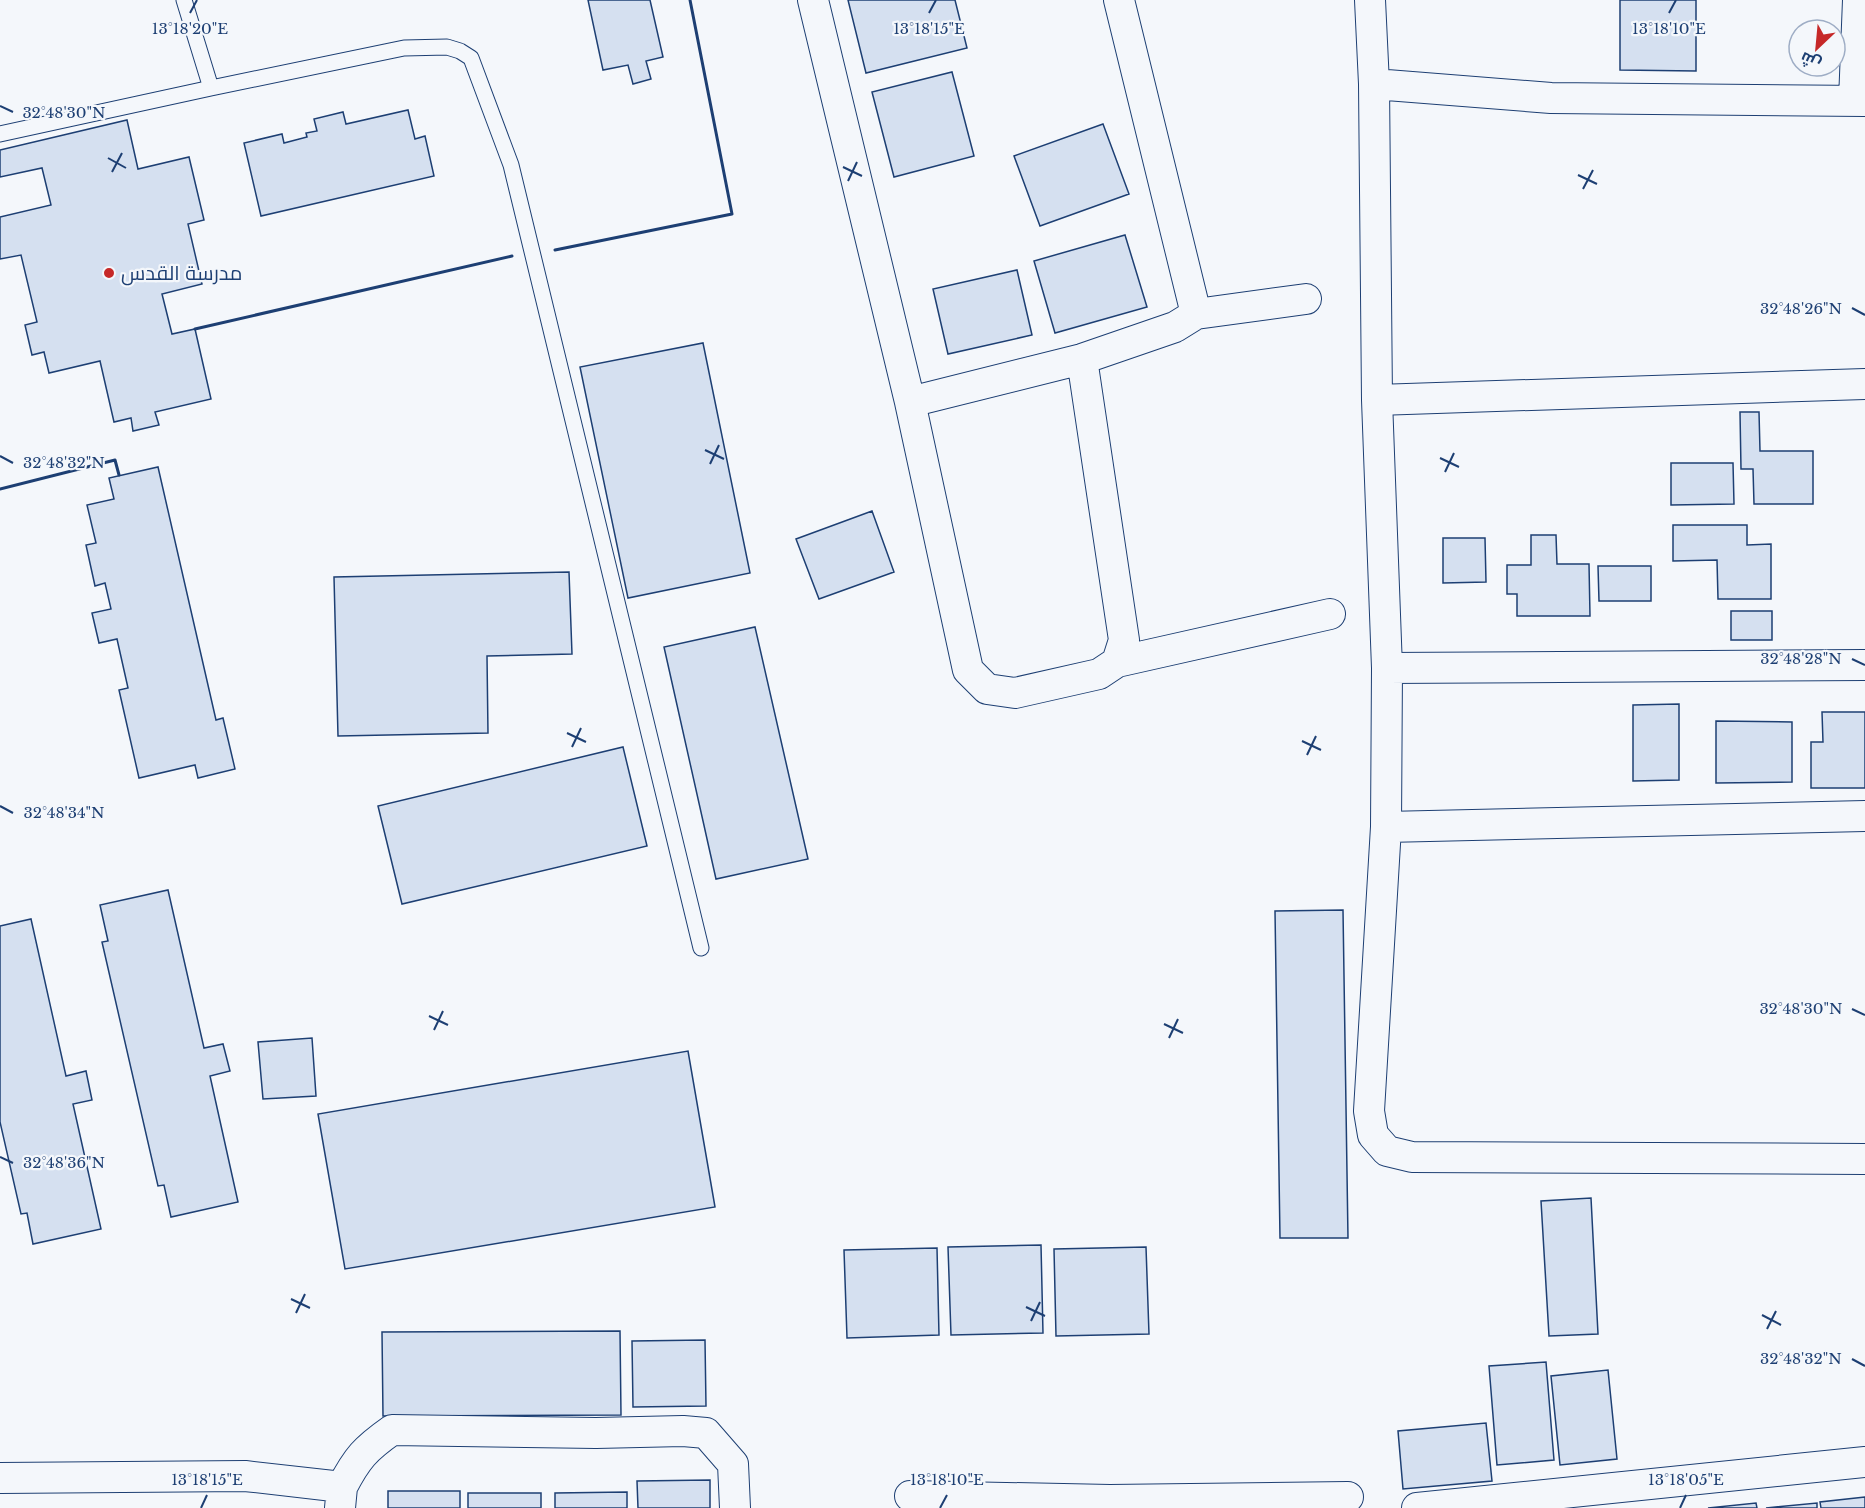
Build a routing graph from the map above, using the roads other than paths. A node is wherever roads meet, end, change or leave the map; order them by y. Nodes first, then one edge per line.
1 (184, 0) edge
2 (813, 0) edge
3 (1119, 0) edge
4 (1370, 0) edge
5 (1858, 0) edge
6 (1374, 84) junction
7 (211, 87) junction
8 (1860, 101) edge
9 (0, 135) edge
10 (1306, 299) dead end
11 (1196, 314) junction
12 (1082, 360) junction
13 (1865, 384) edge
14 (1377, 400) junction
15 (910, 402) junction
16 (1330, 614) dead end
17 (1117, 662) junction
18 (1865, 666) edge
19 (1387, 668) junction
20 (1865, 816) edge
21 (1386, 827) junction
22 (701, 948) dead end
23 (1865, 1159) edge
24 (1865, 1462) edge
25 (0, 1478) edge
26 (910, 1496) dead end
27 (1348, 1497) dead end
28 (341, 1498) edge
29 (1110, 1504) edge
30 (735, 1508) edge
31 (1417, 1508) edge

1 - 7 lane
2 - 15 street
3 - 11 street
4 - 6 street
5 - 8 street
6 - 8 street
6 - 14 street
7 - 9 lane
7 - 22 lane
10 - 11 street
11 - 12 street
12 - 15 street
12 - 17 street
13 - 14 street
14 - 19 street
15 - 17 street
16 - 17 street
18 - 19 street
19 - 21 street
20 - 21 street
21 - 23 street
24 - 31 street
25 - 28 street
26 - 29 street
27 - 29 street
28 - 30 street

